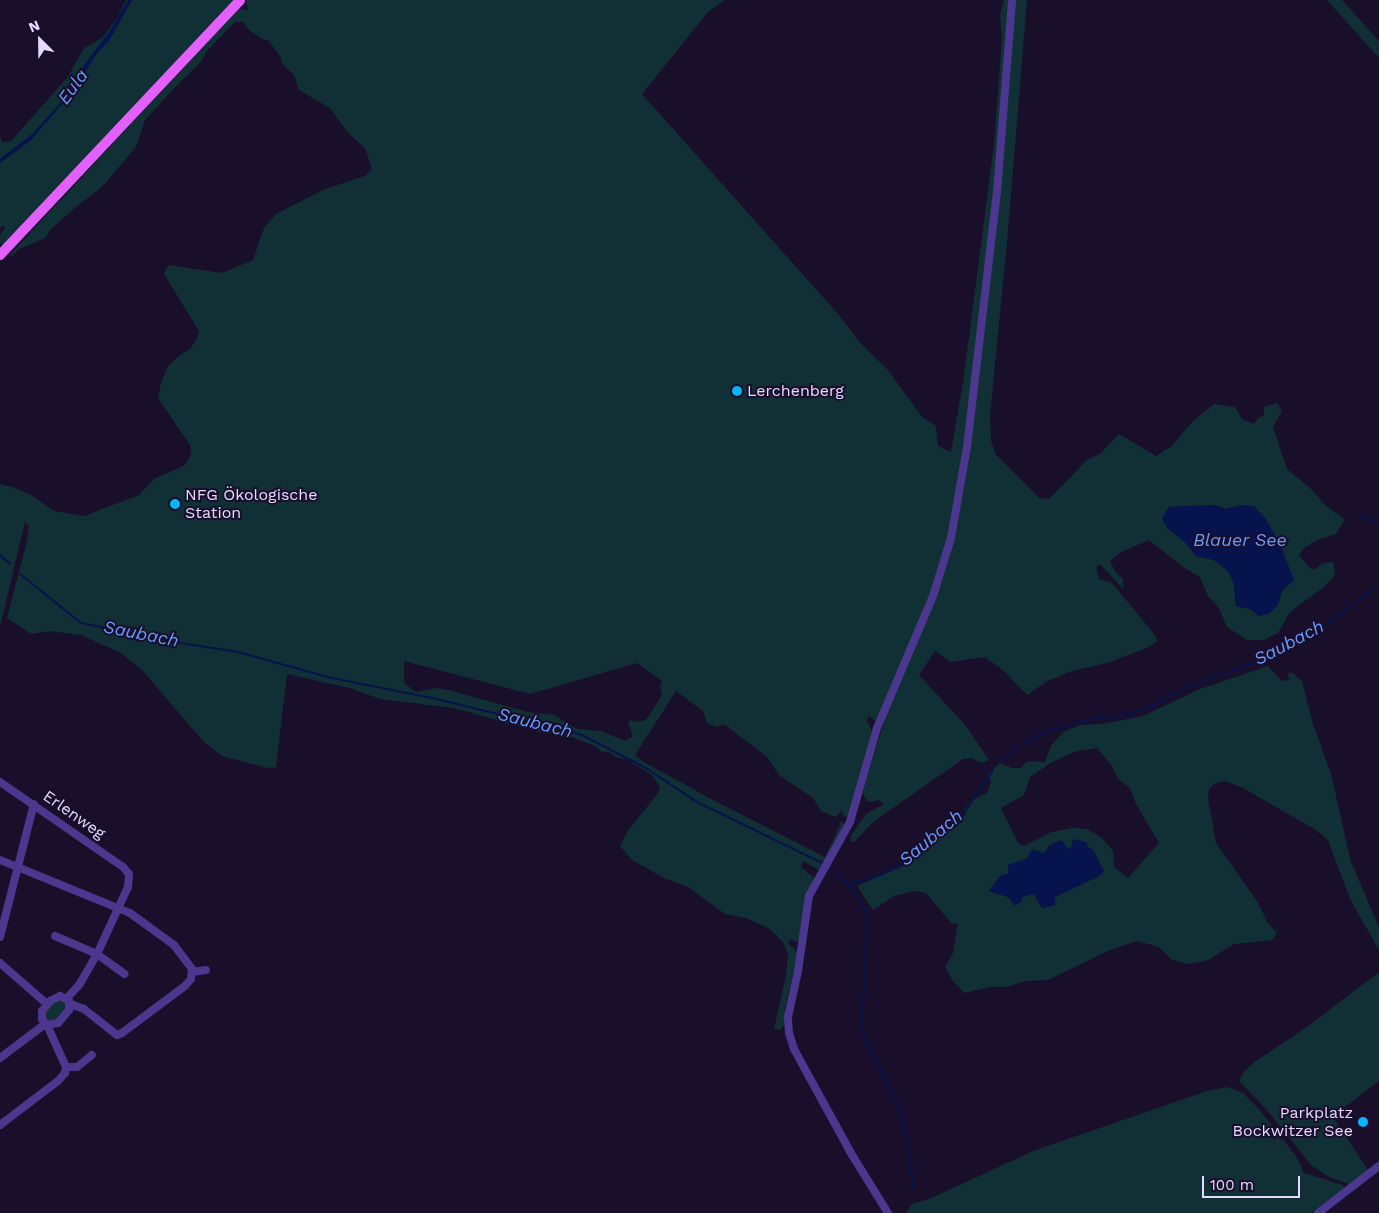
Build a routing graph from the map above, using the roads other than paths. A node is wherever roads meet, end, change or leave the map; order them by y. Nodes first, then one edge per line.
1 (240, 0) edge
2 (1012, 0) edge
3 (0, 255) edge
4 (0, 782) edge
5 (34, 804) junction
6 (0, 860) edge
7 (18, 867) junction
8 (119, 908) junction
9 (2, 922) edge
10 (55, 936) dead end
11 (0, 937) edge
12 (98, 954) junction
13 (0, 963) edge
14 (206, 970) dead end
15 (192, 972) junction
16 (125, 974) dead end
17 (69, 1001) junction
18 (47, 1004) junction
19 (46, 1024) junction
20 (92, 1055) dead end
21 (0, 1057) edge
22 (66, 1067) junction
23 (0, 1125) edge
24 (1379, 1166) edge
25 (888, 1213) edge
26 (1318, 1213) edge

1 - 3 main road
2 - 25 street
4 - 5 street, Erlenweg
5 - 7 street
5 - 8 street, Erlenweg
6 - 7 street
7 - 8 street
7 - 9 street
8 - 12 street
8 - 15 street
9 - 11 street
10 - 12 street
12 - 16 street
12 - 17 street
13 - 18 street
14 - 15 street
15 - 17 street
17 - 18 street
17 - 19 street
18 - 19 street
19 - 21 street
19 - 22 street
20 - 22 street
22 - 23 street
24 - 26 street

